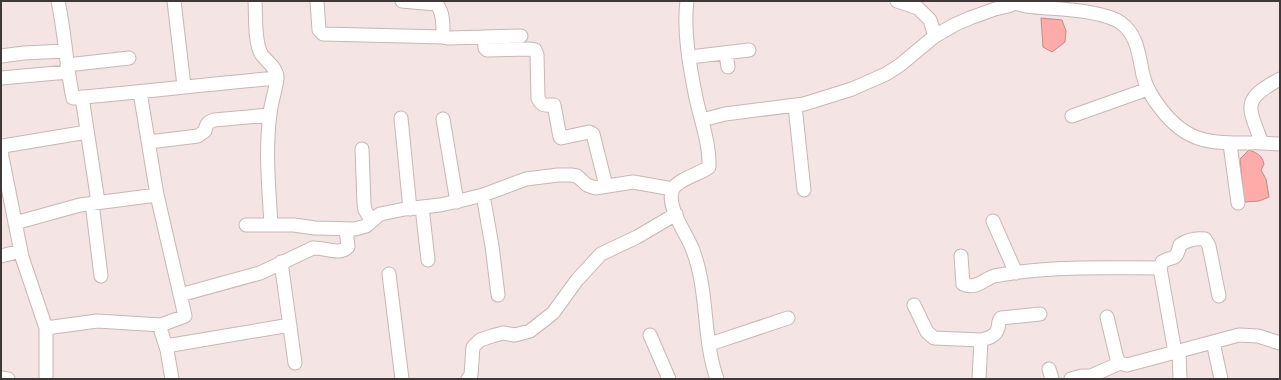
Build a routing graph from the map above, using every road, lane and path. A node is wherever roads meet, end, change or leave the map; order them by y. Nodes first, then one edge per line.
1 (58, 1) edge
2 (174, 1) edge
3 (255, 1) edge
4 (317, 1) edge
5 (402, 1) edge
6 (687, 1) edge
7 (897, 1) edge
8 (420, 2) edge
9 (1013, 2) edge
10 (521, 36) dead end
11 (935, 36) junction
12 (444, 37) junction
13 (484, 37) junction
14 (749, 50) dead end
15 (65, 51) junction
16 (726, 54) junction
17 (1, 56) edge
18 (129, 58) dead end
19 (690, 58) junction
20 (728, 67) dead end
21 (67, 69) junction
22 (1, 78) edge
23 (277, 78) junction
24 (1280, 79) edge
25 (184, 86) junction
26 (1148, 88) junction
27 (140, 92) junction
28 (82, 97) junction
29 (796, 106) junction
30 (269, 115) junction
31 (1072, 116) dead end
32 (400, 118) dead end
33 (444, 119) dead end
34 (702, 120) junction
35 (87, 132) junction
36 (149, 142) junction
37 (1262, 143) junction
38 (1230, 144) junction
39 (1280, 144) edge
40 (2, 147) edge
41 (362, 149) dead end
42 (606, 186) junction
43 (673, 189) junction
44 (804, 190) dead end
45 (156, 195) junction
46 (483, 195) junction
47 (457, 202) junction
48 (1238, 202) dead end
49 (95, 203) junction
50 (416, 208) junction
51 (676, 214) junction
52 (371, 220) junction
53 (993, 221) dead end
54 (15, 224) junction
55 (246, 225) dead end
56 (271, 225) junction
57 (346, 229) junction
58 (21, 251) junction
59 (1, 256) edge
60 (961, 256) dead end
61 (428, 260) dead end
62 (281, 262) junction
63 (1160, 268) junction
64 (1016, 273) junction
65 (389, 274) dead end
66 (101, 276) dead end
67 (180, 295) junction
68 (498, 295) dead end
69 (1219, 296) dead end
70 (914, 304) dead end
71 (1040, 314) dead end
72 (1107, 317) dead end
73 (788, 318) dead end
74 (290, 324) junction
75 (161, 325) junction
76 (46, 328) junction
77 (650, 335) dead end
78 (982, 340) junction
79 (1213, 342) junction
80 (1280, 343) edge
81 (710, 344) junction
82 (166, 346) junction
83 (1177, 352) junction
84 (295, 363) dead end
85 (1120, 363) junction
86 (1, 378) edge
87 (471, 378) edge
88 (8, 379) edge
89 (46, 379) edge
90 (172, 379) edge
91 (402, 379) edge
92 (669, 379) edge
93 (717, 379) edge
94 (979, 379) edge
95 (1071, 379) edge
96 (1180, 379) edge
97 (1220, 379) edge

1 - 15 street
2 - 25 street
3 - 23 street
4 - 12 street
5 - 8 street
6 - 19 street
7 - 11 street
8 - 12 street
9 - 11 street
9 - 26 street
10 - 13 street
11 - 29 street
12 - 13 street
13 - 42 street
14 - 16 street
15 - 17 street
15 - 21 street
16 - 19 street
16 - 20 street
18 - 21 street
19 - 34 street
21 - 22 street
21 - 28 street
23 - 25 street
23 - 30 street
24 - 37 street
25 - 27 street
26 - 31 street
26 - 38 street
27 - 28 street
27 - 36 street
28 - 35 street
29 - 34 street
29 - 44 street
30 - 36 street
30 - 56 street
32 - 50 street
33 - 47 street
34 - 43 street
35 - 40 street
35 - 49 street
36 - 45 street
37 - 38 street
37 - 39 street
38 - 48 street
40 - 54 street
41 - 52 street
42 - 43 street
42 - 46 street
43 - 51 street
45 - 49 street
45 - 67 street
46 - 47 street
46 - 68 street
47 - 50 street
49 - 54 street
49 - 66 street
50 - 52 street
50 - 61 street
51 - 81 street
51 - 87 street
52 - 57 street
53 - 64 street
54 - 58 street
55 - 56 street
56 - 57 street
57 - 62 street
58 - 59 street
58 - 76 street
60 - 64 street
62 - 67 street
62 - 74 street
63 - 64 street
63 - 69 street
63 - 83 street
65 - 91 street
67 - 75 street
70 - 78 street
71 - 78 street
72 - 85 street
73 - 81 street
74 - 82 street
74 - 84 street
75 - 76 street
75 - 82 street
76 - 89 street
77 - 92 street
78 - 94 street
79 - 80 street
79 - 83 street
79 - 97 street
81 - 93 street
82 - 90 street
83 - 85 street
83 - 96 street
85 - 95 street
86 - 88 street

